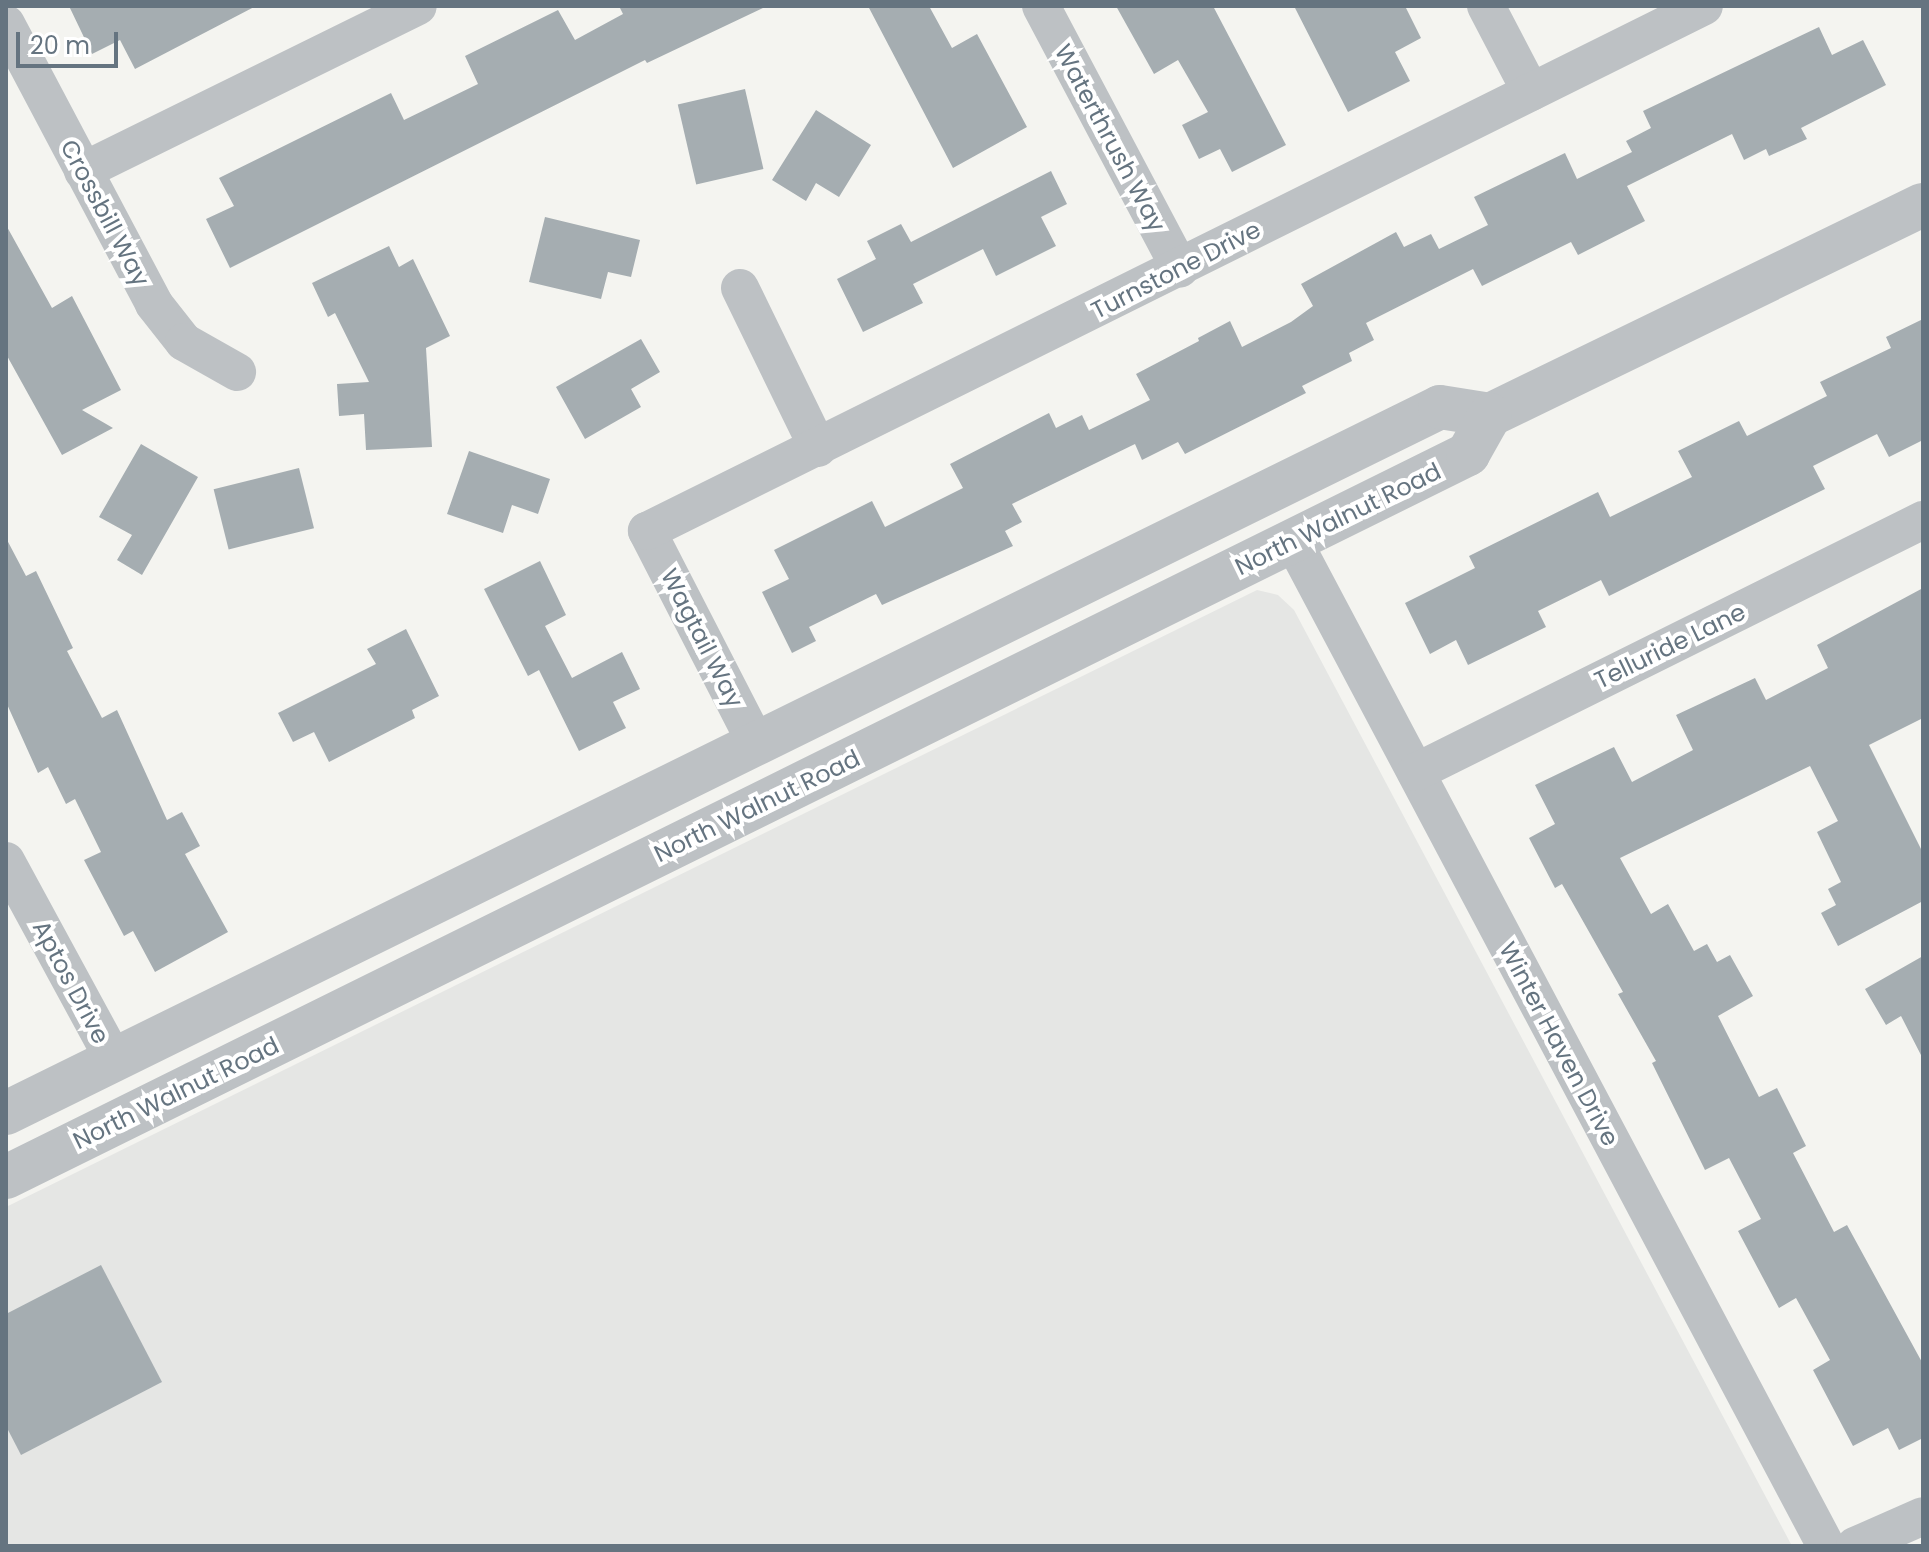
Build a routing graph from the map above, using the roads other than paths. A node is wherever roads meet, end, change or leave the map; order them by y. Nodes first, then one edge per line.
1 (418, 6) edge
2 (1041, 6) edge
3 (1486, 6) edge
4 (1704, 6) edge
5 (6, 24) edge
6 (1531, 92) junction
7 (83, 171) junction
8 (1923, 205) edge
9 (1180, 269) junction
10 (740, 288) dead end
11 (237, 372) dead end
12 (1490, 415) junction
13 (818, 448) junction
14 (1923, 520) edge
15 (647, 531) joint
16 (1293, 541) junction
17 (757, 745) junction
18 (1416, 772) junction
19 (6, 861) edge
20 (114, 1060) junction
21 (6, 1113) edge
22 (6, 1177) edge
23 (1923, 1516) edge
24 (1826, 1546) edge
25 (1855, 1546) edge

1 - 7 street
2 - 9 street, Waterthrush Way
3 - 6 street
4 - 6 street, Turnstone Drive
5 - 7 street, Crossbill Way
6 - 9 street, Turnstone Drive
7 - 11 street, Crossbill Way
8 - 12 street
9 - 13 street, Turnstone Drive
10 - 13 street
12 - 16 street, North Walnut Road
12 - 17 street
13 - 15 street, Turnstone Drive
14 - 18 street, Telluride Lane
15 - 17 street, Wagtail Way
16 - 18 street, Winter Haven Drive
16 - 22 street, North Walnut Road
17 - 20 street
18 - 24 street, Winter Haven Drive
19 - 20 street, Aptos Drive
20 - 21 street
23 - 25 street

